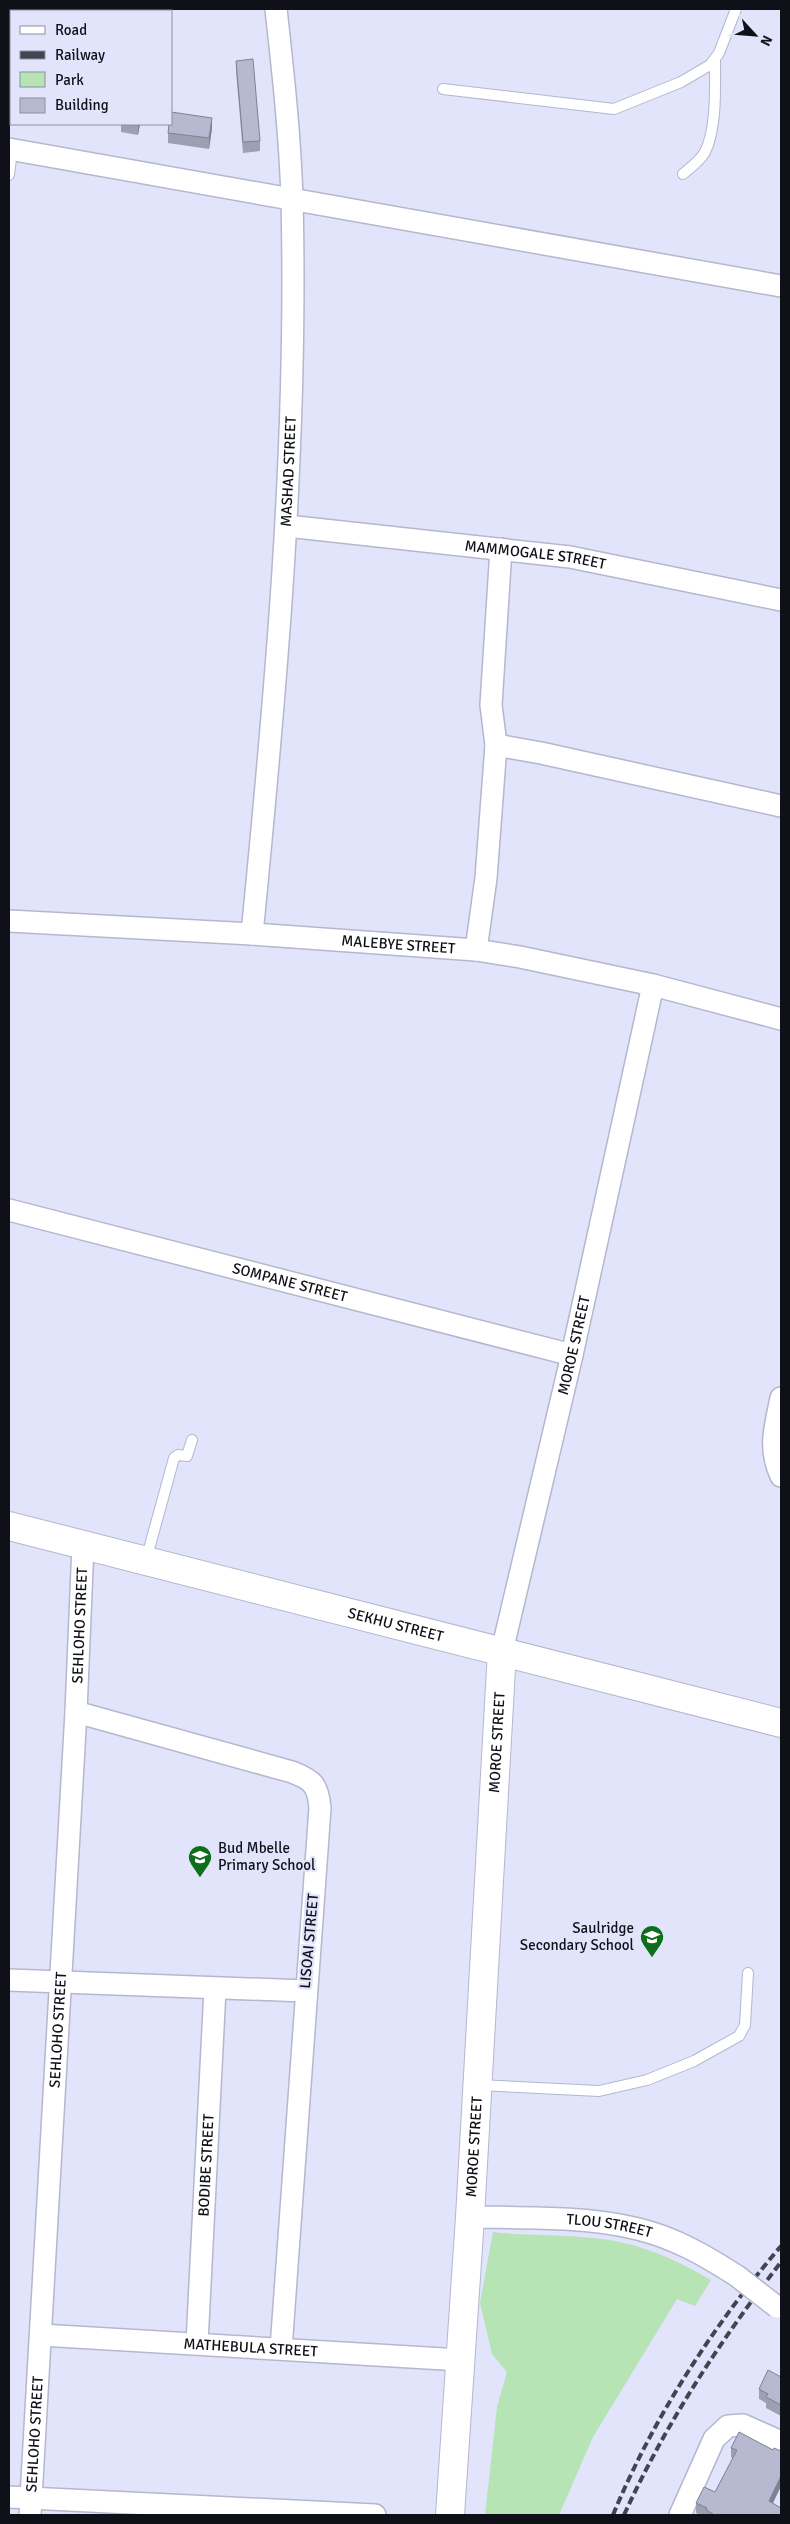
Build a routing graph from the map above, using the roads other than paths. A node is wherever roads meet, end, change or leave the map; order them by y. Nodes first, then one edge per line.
1 (276, 9) edge
2 (736, 9) edge
3 (715, 59) junction
4 (443, 90) dead end
5 (10, 150) edge
6 (9, 174) edge
7 (683, 174) dead end
8 (292, 199) junction
9 (781, 286) edge
10 (287, 526) junction
11 (502, 549) junction
12 (781, 600) edge
13 (496, 745) junction
14 (781, 806) edge
15 (9, 921) edge
16 (252, 934) junction
17 (476, 950) junction
18 (653, 985) junction
19 (781, 1019) edge
20 (9, 1210) edge
21 (572, 1355) junction
22 (781, 1398) edge
23 (192, 1440) dead end
24 (781, 1476) edge
25 (9, 1526) edge
26 (83, 1545) junction
27 (146, 1561) junction
28 (502, 1651) junction
29 (76, 1712) junction
30 (781, 1723) edge
31 (748, 1973) dead end
32 (9, 1980) edge
33 (60, 1982) junction
34 (216, 1989) junction
35 (305, 1992) junction
36 (477, 2084) junction
37 (470, 2216) junction
38 (779, 2308) edge
39 (41, 2335) junction
40 (197, 2343) junction
41 (282, 2349) junction
42 (461, 2360) junction
43 (781, 2442) edge
44 (9, 2497) edge
45 (31, 2507) edge
46 (375, 2515) edge
47 (450, 2515) edge
48 (680, 2515) edge

1 - 8 street, MASHAD STREET
2 - 3 lane
3 - 4 lane
3 - 7 lane
5 - 6 lane
5 - 8 street
8 - 9 street
8 - 10 street, MASHAD STREET
10 - 11 street, MAMMOGALE STREET
10 - 16 street, MASHAD STREET
11 - 12 street, MAMMOGALE STREET
11 - 13 street
13 - 14 street
13 - 17 street
15 - 16 street, MALEBYE STREET
16 - 17 street, MALEBYE STREET
17 - 18 street, MALEBYE STREET
18 - 19 street, MALEBYE STREET
18 - 21 street, MOROE STREET
20 - 21 street, SOMPANE STREET
21 - 28 street, MOROE STREET
22 - 24 street
23 - 27 lane
25 - 26 street, SEKHU STREET
26 - 27 street, SEKHU STREET
26 - 29 street, SEHLOHO STREET
27 - 28 street, SEKHU STREET
28 - 30 street, SEKHU STREET
28 - 36 street, MOROE STREET
29 - 33 street, SEHLOHO STREET
29 - 35 street, LISOAI STREET
31 - 36 lane
32 - 33 street
33 - 34 street
33 - 39 street, SEHLOHO STREET
34 - 35 street
34 - 40 street, BODIBE STREET
35 - 41 street, LISOAI STREET
36 - 37 street, MOROE STREET
37 - 38 street, TLOU STREET, bridge
37 - 42 street, MOROE STREET
39 - 40 street, MATHEBULA STREET
39 - 45 street, SEHLOHO STREET
40 - 41 street, MATHEBULA STREET
41 - 42 street, MATHEBULA STREET
42 - 47 street, MOROE STREET
43 - 48 street
44 - 45 street
45 - 46 street

